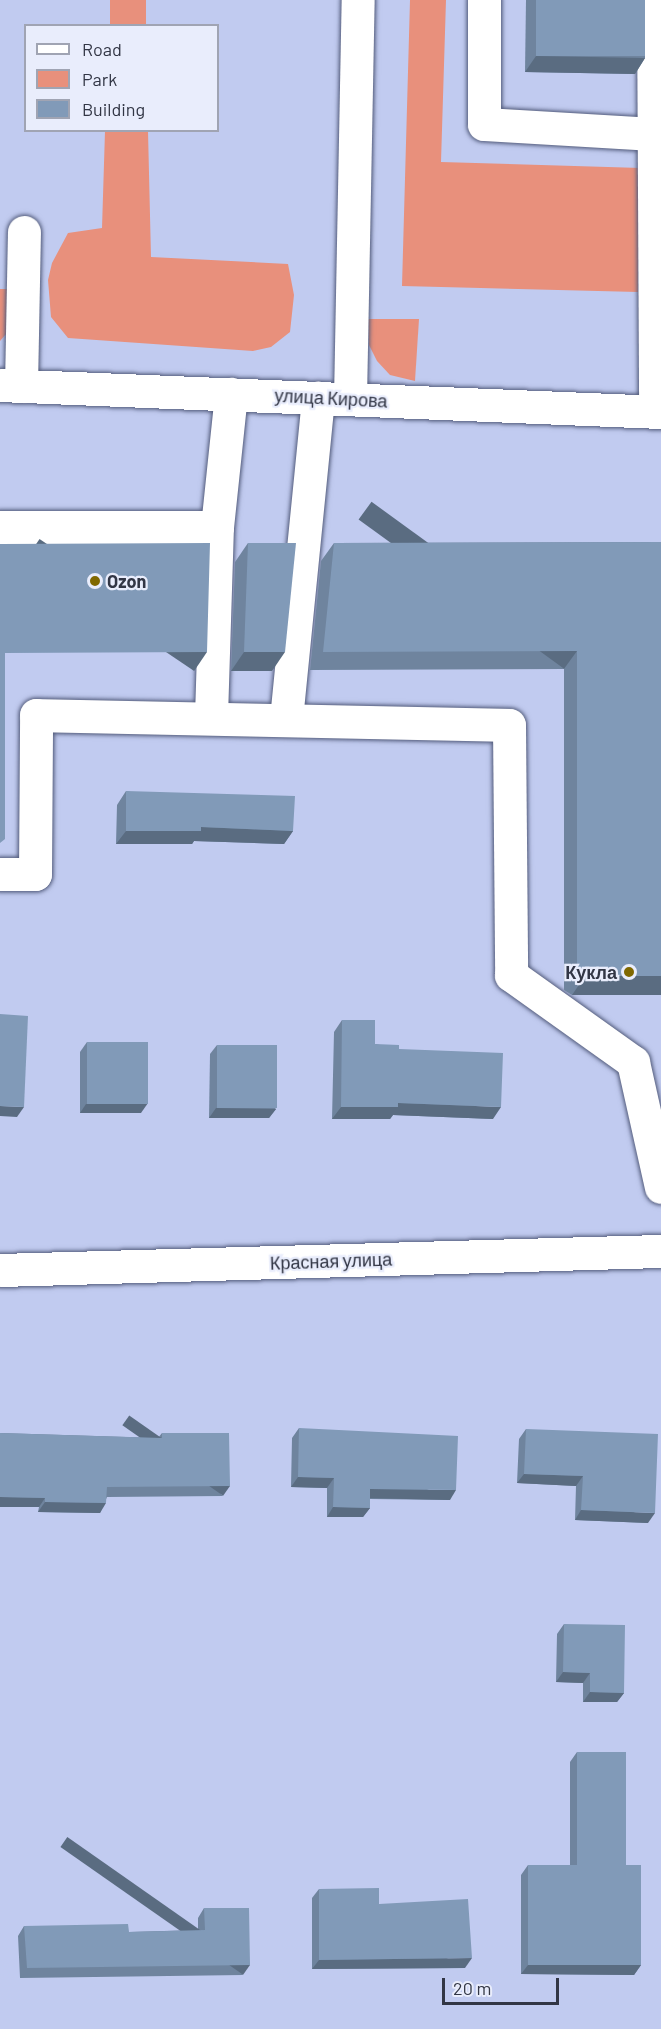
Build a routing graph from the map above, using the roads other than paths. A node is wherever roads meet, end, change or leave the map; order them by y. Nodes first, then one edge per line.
1 (358, 0) edge
2 (484, 0) edge
3 (653, 0) edge
4 (654, 134) junction
5 (24, 232) dead end
6 (10, 386) edge
7 (231, 394) junction
8 (334, 398) junction
9 (658, 412) edge
10 (0, 527) edge
11 (217, 527) junction
12 (211, 716) junction
13 (286, 719) junction
14 (0, 874) edge
15 (661, 1187) edge
16 (661, 1251) edge
17 (0, 1270) edge

1 - 8 main road
2 - 4 main road
3 - 4 main road
4 - 9 main road
5 - 6 main road
6 - 7 main road, улица Кирова
7 - 8 main road, улица Кирова
7 - 11 main road
8 - 9 main road, улица Кирова
8 - 13 main road
10 - 11 main road
11 - 12 main road
12 - 13 main road
12 - 14 main road
13 - 15 main road
16 - 17 main road, Красная улица

